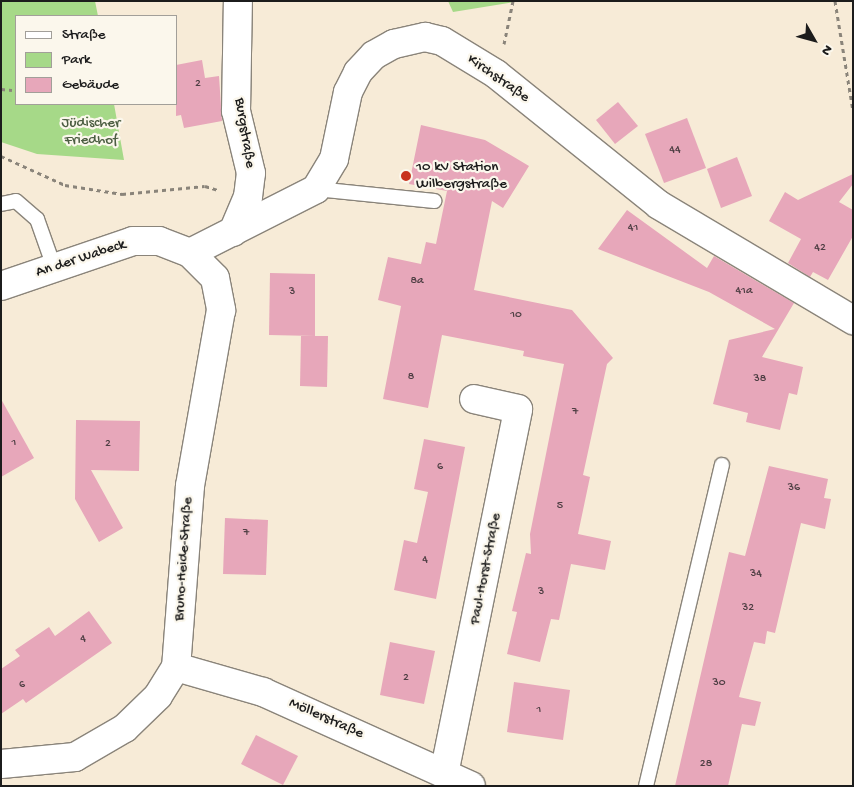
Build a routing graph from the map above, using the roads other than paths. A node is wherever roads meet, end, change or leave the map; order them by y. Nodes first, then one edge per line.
1 (238, 1) edge
2 (316, 189) junction
3 (434, 201) dead end
4 (1, 204) edge
5 (233, 232) junction
6 (190, 253) junction
7 (54, 267) junction
8 (1, 286) edge
9 (853, 320) edge
10 (474, 398) dead end
11 (722, 465) dead end
12 (176, 667) junction
13 (4, 760) edge
14 (444, 774) junction
15 (471, 786) edge
16 (646, 786) edge

1 - 5 street, Burgstraße
2 - 3 lane
2 - 5 street
2 - 9 street, Kirchstraße
4 - 7 lane
5 - 6 street
6 - 7 street, An der Wabeck
6 - 12 street, Bruno-Heide-Straße
7 - 8 street, An der Wabeck
10 - 14 street, Paul-Horst-Straße
11 - 16 lane
12 - 13 street, Bruno-Heide-Straße
12 - 14 street, Möllerstraße
14 - 15 street, Möllerstraße

